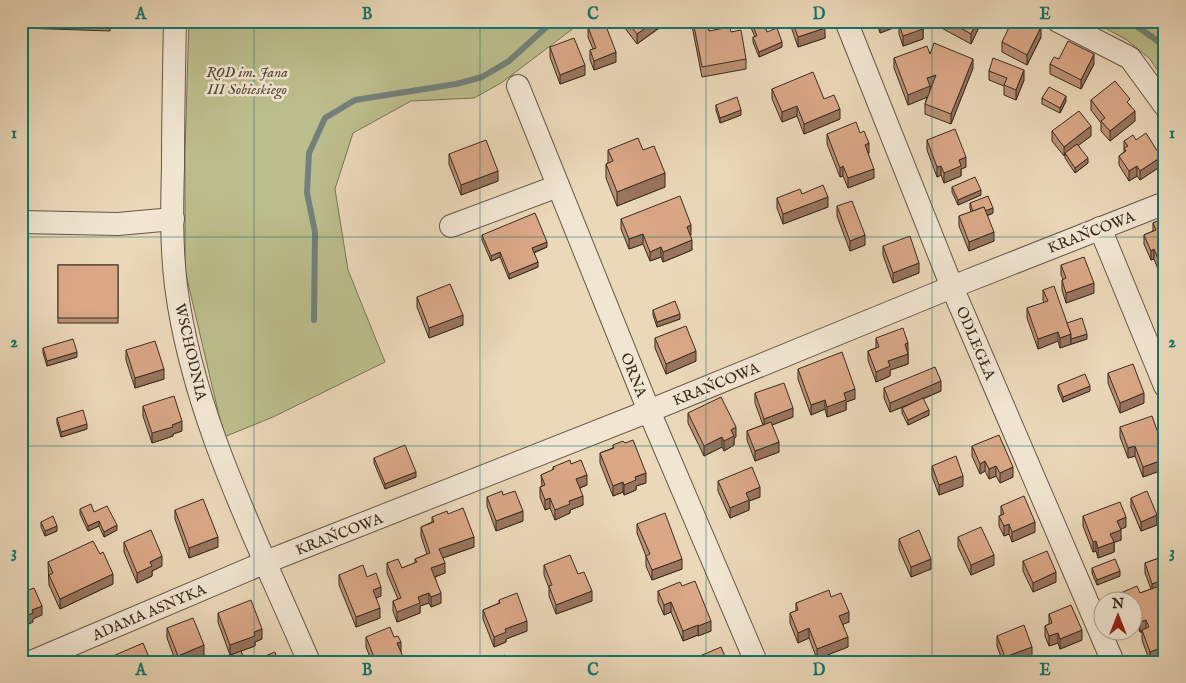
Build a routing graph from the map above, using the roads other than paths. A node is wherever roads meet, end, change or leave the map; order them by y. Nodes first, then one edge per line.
1 (175, 21) edge
2 (846, 21) edge
3 (1058, 21) edge
4 (518, 86) dead end
5 (1165, 106) edge
6 (558, 186) junction
7 (1165, 203) edge
8 (173, 219) junction
9 (21, 222) edge
10 (451, 226) dead end
11 (1100, 228) junction
12 (952, 286) junction
13 (1165, 386) edge
14 (649, 411) junction
15 (266, 562) junction
16 (31, 662) edge
17 (309, 662) edge
18 (756, 662) edge
19 (1112, 662) edge

1 - 8 street, WSCHODNIA
2 - 12 street, ODLEGŁA
3 - 5 street
4 - 6 street, ORNA
6 - 10 street
6 - 14 street, ORNA
7 - 11 street, KRAŃCOWA
8 - 9 street
8 - 15 street, WSCHODNIA
11 - 12 street, KRAŃCOWA
11 - 13 street
12 - 14 street, KRAŃCOWA
12 - 19 street, ODLEGŁA
14 - 15 street, KRAŃCOWA
14 - 18 street, ORNA
15 - 16 street, ADAMA ASNYKA
15 - 17 street, WSCHODNIA

